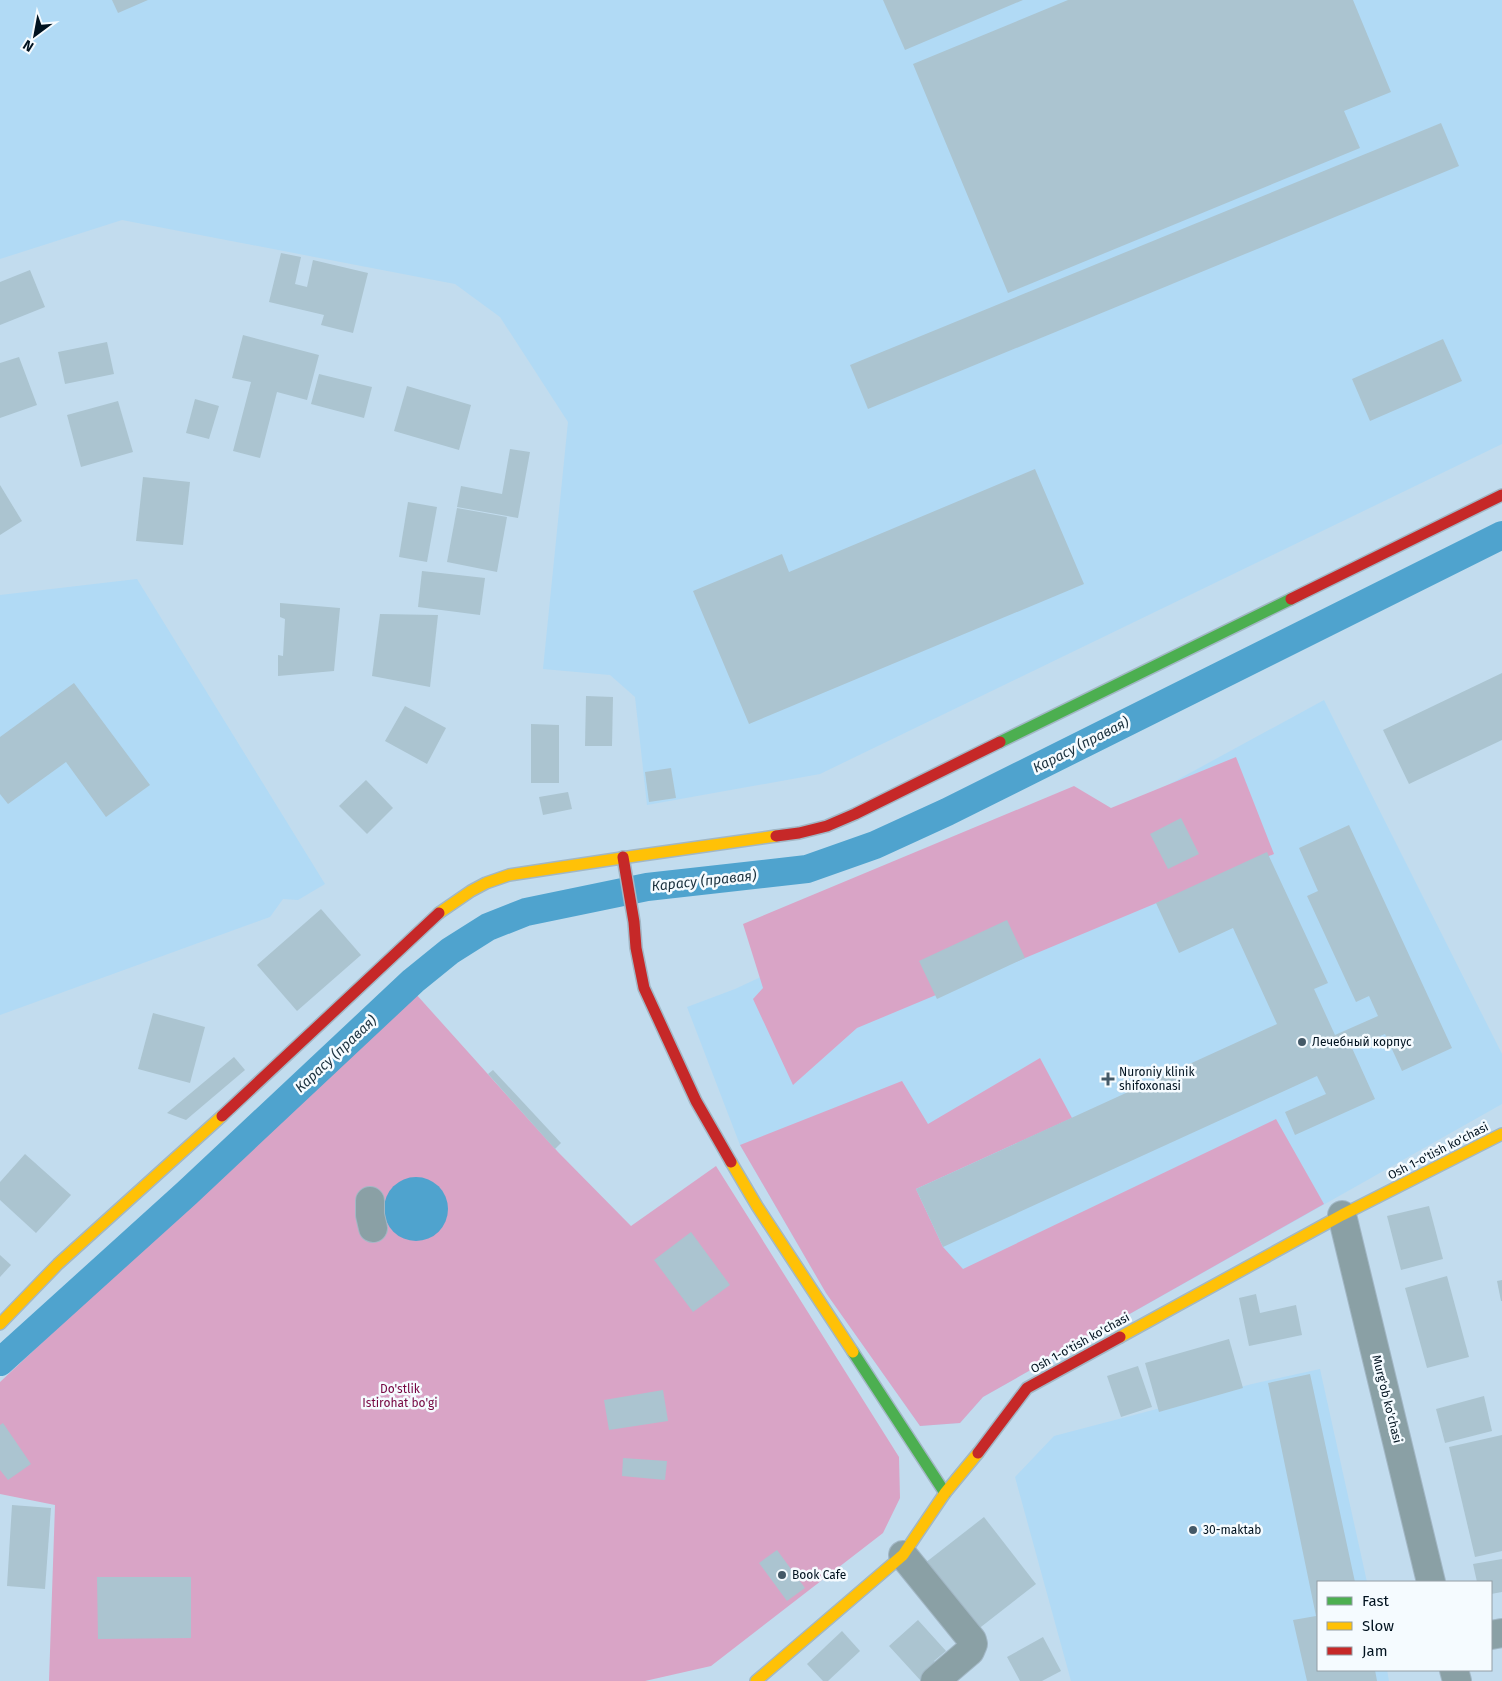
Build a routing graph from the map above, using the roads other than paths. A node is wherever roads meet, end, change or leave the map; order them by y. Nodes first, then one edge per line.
1 (1502, 495) edge
2 (623, 857) junction
3 (1502, 1134) edge
4 (370, 1201) dead end
5 (1342, 1215) junction
6 (374, 1228) dead end
7 (0, 1324) edge
8 (945, 1493) junction
9 (903, 1555) junction
10 (1431, 1581) edge
11 (756, 1681) edge
12 (935, 1681) edge

1 - 2 street
2 - 7 street
2 - 8 street
3 - 5 street, Osh 1-o'tish ko'chasi
4 - 6 street
5 - 8 street, Osh 1-o'tish ko'chasi
5 - 10 street, Murg'ob ko'chasi
8 - 9 street, Osh 1-o'tish ko'chasi
9 - 11 street, Osh 1-o'tish ko'chasi
9 - 12 street

